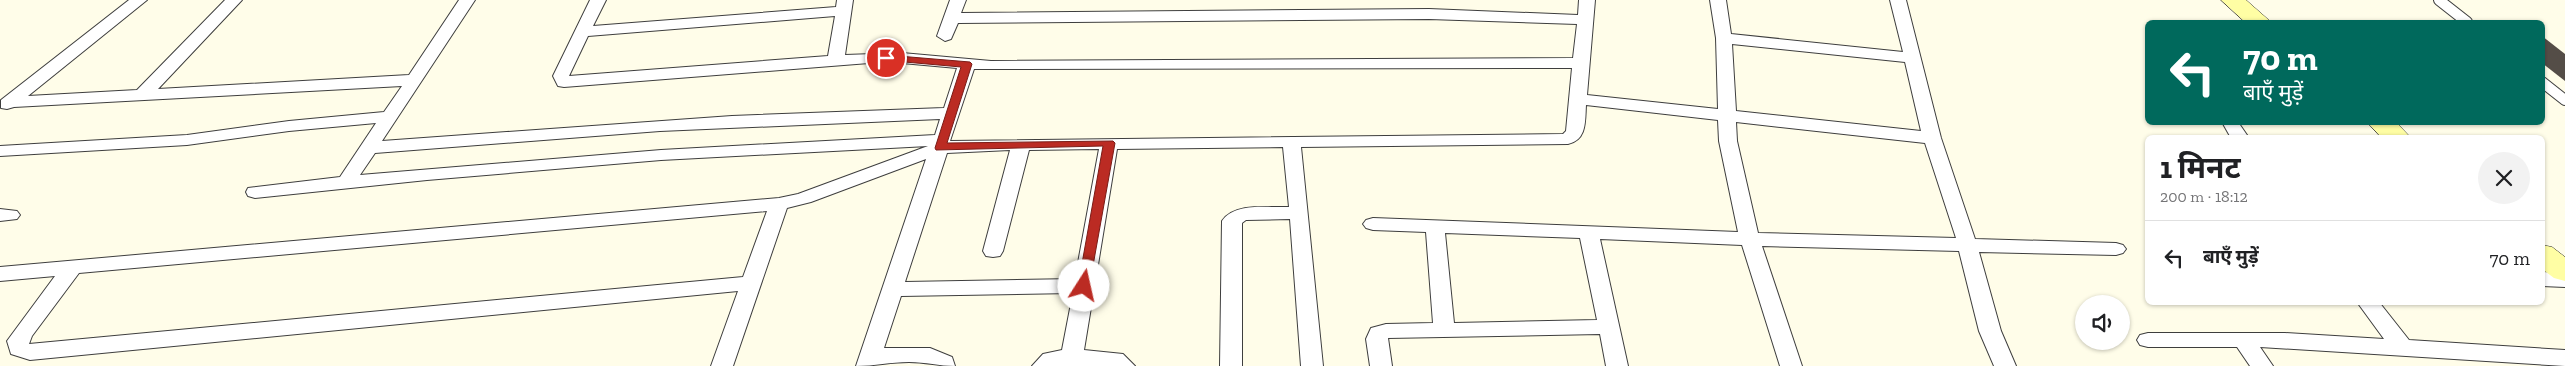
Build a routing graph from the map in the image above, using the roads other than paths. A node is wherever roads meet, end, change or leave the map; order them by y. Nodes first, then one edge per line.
1 (140, 0) edge
2 (234, 0) edge
3 (467, 0) edge
4 (598, 0) edge
5 (958, 0) edge
6 (1202, 0) edge
7 (1587, 0) edge
8 (1718, 0) edge
9 (1898, 0) edge
10 (2232, 0) edge
11 (2438, 0) edge
12 (844, 5) edge
13 (1200, 16) junction
14 (952, 18) junction
15 (1585, 20) junction
16 (2257, 20) edge
17 (2464, 20) edge
18 (582, 32) junction
19 (945, 36) dead end
20 (1724, 38) junction
21 (1912, 58) junction
22 (836, 61) junction
23 (1581, 63) junction
24 (967, 64) junction
25 (414, 80) junction
26 (2545, 84) edge
27 (142, 95) junction
28 (1578, 98) junction
29 (2565, 100) edge
30 (5, 106) edge
31 (951, 113) junction
32 (1727, 115) junction
33 (390, 117) junction
34 (2383, 125) edge
35 (2395, 135) edge
36 (1932, 138) junction
37 (1291, 141) junction
38 (1109, 143) junction
39 (941, 144) junction
40 (1021, 144) junction
41 (369, 148) junction
42 (0, 151) edge
43 (346, 182) junction
44 (254, 192) dead end
45 (779, 204) junction
46 (1299, 213) junction
47 (1373, 224) dead end
48 (1435, 226) junction
49 (1590, 233) junction
50 (1750, 239) junction
51 (1968, 246) junction
52 (2116, 250) dead end
53 (993, 251) dead end
54 (2545, 256) edge
55 (72, 268) junction
56 (2565, 271) edge
57 (0, 274) edge
58 (2545, 279) edge
59 (2565, 280) edge
60 (751, 283) junction
61 (1084, 286) junction
62 (894, 289) junction
63 (2369, 305) edge
64 (1609, 327) junction
65 (1444, 329) junction
66 (2148, 340) dead end
67 (2243, 340) junction
68 (2402, 348) junction
69 (1072, 357) junction
70 (2565, 358) edge
71 (868, 361) edge
72 (722, 366) edge
73 (944, 366) edge
74 (1043, 366) edge
75 (1124, 366) edge
76 (1232, 366) edge
77 (1312, 366) edge
78 (1381, 366) edge
79 (1617, 366) edge
80 (1792, 366) edge
81 (2005, 366) edge
82 (2262, 366) edge

1 - 30 street
2 - 27 street
3 - 25 street
4 - 18 street
5 - 14 street
6 - 13 street
7 - 15 street
8 - 20 street
9 - 21 street
10 - 16 street
11 - 17 lane
12 - 18 street
12 - 22 street
13 - 14 street
13 - 15 street
14 - 19 street
15 - 23 street
18 - 22 street
20 - 21 street
20 - 32 street
21 - 36 street
22 - 24 street
23 - 24 street
23 - 28 street
24 - 31 street
25 - 27 street
25 - 33 street
26 - 29 lane
27 - 30 street
28 - 32 street
28 - 37 street
31 - 39 street
31 - 41 street
32 - 36 street
32 - 50 street
33 - 41 street
33 - 42 street
34 - 35 street
36 - 51 street
37 - 38 street
37 - 46 street
38 - 40 street
38 - 61 street
39 - 40 street
39 - 43 street
39 - 45 street
39 - 62 street
40 - 53 street
41 - 43 street
43 - 44 street
45 - 55 street
45 - 60 street
46 - 76 street
46 - 77 street
47 - 48 street
48 - 49 street
48 - 65 street
49 - 50 street
49 - 64 street
50 - 51 street
50 - 80 street
51 - 52 street
51 - 81 street
54 - 56 street
55 - 57 street
55 - 60 street
58 - 59 street
60 - 72 street
61 - 62 street
61 - 69 street
62 - 71 street
63 - 68 street
64 - 65 street
64 - 79 street
65 - 78 street
66 - 67 street
67 - 68 street
67 - 82 street
68 - 70 street
69 - 74 street
69 - 75 street
71 - 73 street

